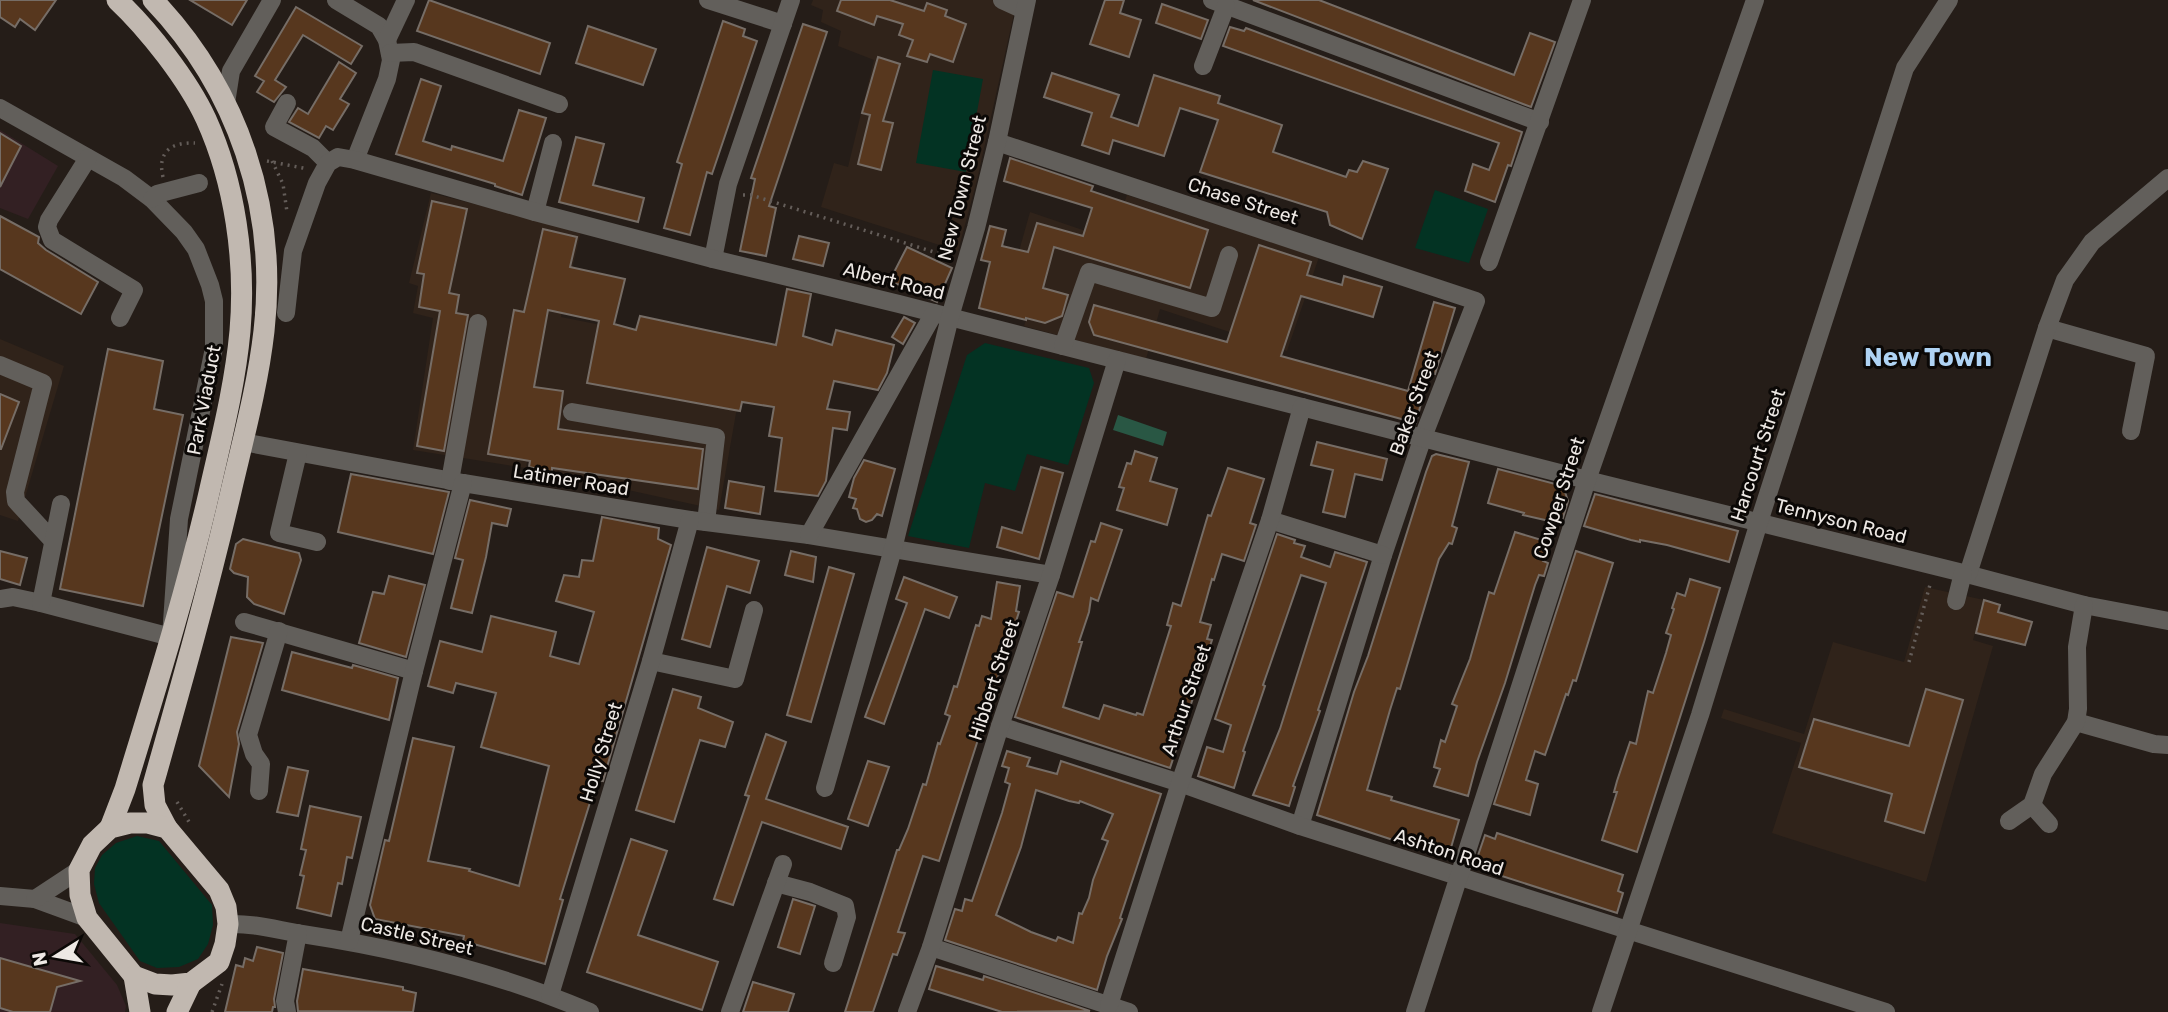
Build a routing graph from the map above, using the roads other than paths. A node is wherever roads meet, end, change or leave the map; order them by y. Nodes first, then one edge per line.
1 (117, 0) edge
2 (153, 0) edge
3 (272, 0) edge
4 (337, 0) edge
5 (406, 0) edge
6 (708, 0) edge
7 (791, 0) edge
8 (1002, 0) edge
9 (1582, 0) edge
10 (1755, 0) edge
11 (1949, 0) edge
12 (1219, 3) edge
13 (1026, 5) edge
14 (783, 24) junction
15 (388, 46) junction
16 (1203, 65) dead end
17 (226, 103) junction
18 (287, 103) dead end
19 (559, 104) dead end
20 (0, 108) edge
21 (1540, 122) junction
22 (997, 142) junction
23 (553, 143) dead end
24 (88, 158) junction
25 (355, 160) junction
26 (328, 163) junction
27 (2168, 178) edge
28 (199, 183) dead end
29 (152, 199) junction
30 (534, 212) junction
31 (1229, 254) dead end
32 (713, 259) junction
33 (1489, 261) dead end
34 (1476, 300) joint
35 (286, 313) dead end
36 (942, 315) junction
37 (120, 318) dead end
38 (478, 323) dead end
39 (2047, 328) junction
40 (1063, 346) junction
41 (1118, 360) junction
42 (0, 365) edge
43 (1302, 407) junction
44 (572, 412) dead end
45 (2131, 431) dead end
46 (1423, 437) junction
47 (243, 442) junction
48 (298, 453) junction
49 (1587, 480) junction
50 (457, 482) junction
51 (8, 503) edge
52 (61, 504) dead end
53 (1270, 520) junction
54 (698, 521) junction
55 (1759, 522) junction
56 (809, 535) junction
57 (54, 541) junction
58 (317, 542) dead end
59 (893, 549) junction
60 (1383, 555) junction
61 (1966, 573) junction
62 (1051, 575) junction
63 (0, 599) edge
64 (1956, 601) dead end
65 (41, 603) junction
66 (2084, 605) junction
67 (754, 610) dead end
68 (2168, 621) edge
69 (244, 622) dead end
70 (279, 631) junction
71 (171, 637) junction
72 (651, 661) junction
73 (414, 671) junction
74 (2076, 722) junction
75 (1000, 726) junction
76 (2168, 745) edge
77 (1180, 783) junction
78 (825, 788) dead end
79 (259, 791) dead end
80 (2032, 805) junction
81 (2009, 821) dead end
82 (2049, 824) dead end
83 (1300, 826) junction
84 (110, 828) junction
85 (167, 828) junction
86 (783, 864) dead end
87 (79, 870) junction
88 (1459, 877) junction
89 (776, 883) junction
90 (0, 897) edge
91 (35, 899) junction
92 (87, 918) junction
93 (228, 924) junction
94 (1627, 931) junction
95 (298, 933) junction
96 (349, 941) junction
97 (931, 947) junction
98 (833, 963) dead end
99 (134, 976) junction
100 (191, 983) junction
101 (550, 995) junction
102 (1109, 1005) junction
103 (140, 1012) edge
104 (177, 1012) edge
105 (287, 1012) edge
106 (590, 1012) edge
107 (730, 1012) edge
108 (908, 1012) edge
109 (1129, 1012) edge
110 (1415, 1012) edge
111 (1601, 1012) edge
112 (1886, 1012) edge

1 - 71 highway, Park Viaduct
2 - 17 highway
3 - 17 street
4 - 15 street
5 - 15 street
6 - 14 street
7 - 14 street
8 - 13 street
9 - 21 street
10 - 49 street, Cowper Street
11 - 55 street, Harcourt Street
12 - 16 street
12 - 21 street
13 - 22 street, New Town Street
14 - 32 street
15 - 19 street
15 - 25 street
17 - 47 highway
18 - 26 street
20 - 24 street
21 - 33 street
22 - 34 street, Chase Street
22 - 36 street, New Town Street
23 - 30 street
24 - 29 street
24 - 37 street
25 - 26 street
25 - 30 street, Albert Road
26 - 35 street
27 - 39 street
28 - 29 street
29 - 71 street
30 - 32 street, Albert Road
31 - 40 street
32 - 36 street, Albert Road
34 - 46 street, Baker Street
36 - 40 street, Albert Road
36 - 56 street
36 - 59 street, New Town Street
38 - 50 street
39 - 45 street
39 - 61 street
40 - 41 street, Albert Road
41 - 43 street, Albert Road
41 - 62 street, Hibbert Street
42 - 51 street
43 - 46 street, Albert Road
43 - 53 street, Arthur Street
44 - 54 street, Holly Street
46 - 49 street, Tennyson Road
46 - 60 street, Baker Street
47 - 48 street, Latimer Road
47 - 85 highway
48 - 50 street, Latimer Road
48 - 58 street
49 - 55 street, Tennyson Road
49 - 88 street, Cowper Street
50 - 54 street, Latimer Road
50 - 73 street
51 - 57 street
52 - 57 street
53 - 60 street
53 - 77 street, Arthur Street
54 - 56 street, Latimer Road
54 - 72 street, Holly Street
55 - 61 street, Tennyson Road
55 - 94 street, Harcourt Street
56 - 59 street, Latimer Road
57 - 65 street
59 - 62 street, Latimer Road
59 - 78 street, New Town Street
60 - 83 street, Baker Street
61 - 64 street
61 - 66 street, Tennyson Road
62 - 75 street, Hibbert Street
63 - 65 street
65 - 71 street
66 - 68 street, Tennyson Road
66 - 74 street
67 - 72 street
69 - 70 street
70 - 73 street
70 - 79 street
71 - 84 highway, Park Viaduct
72 - 101 street, Holly Street
73 - 96 street
74 - 76 street
74 - 80 street
75 - 77 street, Ashton Road
75 - 97 street, Hibbert Street
77 - 83 street, Ashton Road
77 - 102 street, Arthur Street
80 - 81 street
80 - 82 street
83 - 88 street, Ashton Road
84 - 85 highway
84 - 87 highway
85 - 93 highway
86 - 89 street
87 - 91 street
87 - 92 highway
88 - 94 street, Ashton Road
88 - 110 street, Cowper Street
89 - 98 street
89 - 107 street
90 - 91 street
91 - 92 street
92 - 99 highway
93 - 95 street, Castle Street
93 - 100 highway
94 - 111 street, Harcourt Street
94 - 112 street, Ashton Road
95 - 96 street, Castle Street
95 - 105 street
96 - 101 street, Castle Street
97 - 102 street
97 - 108 street, Hibbert Street
99 - 100 highway
99 - 103 highway
100 - 104 highway
101 - 106 street, Castle Street
102 - 109 street

